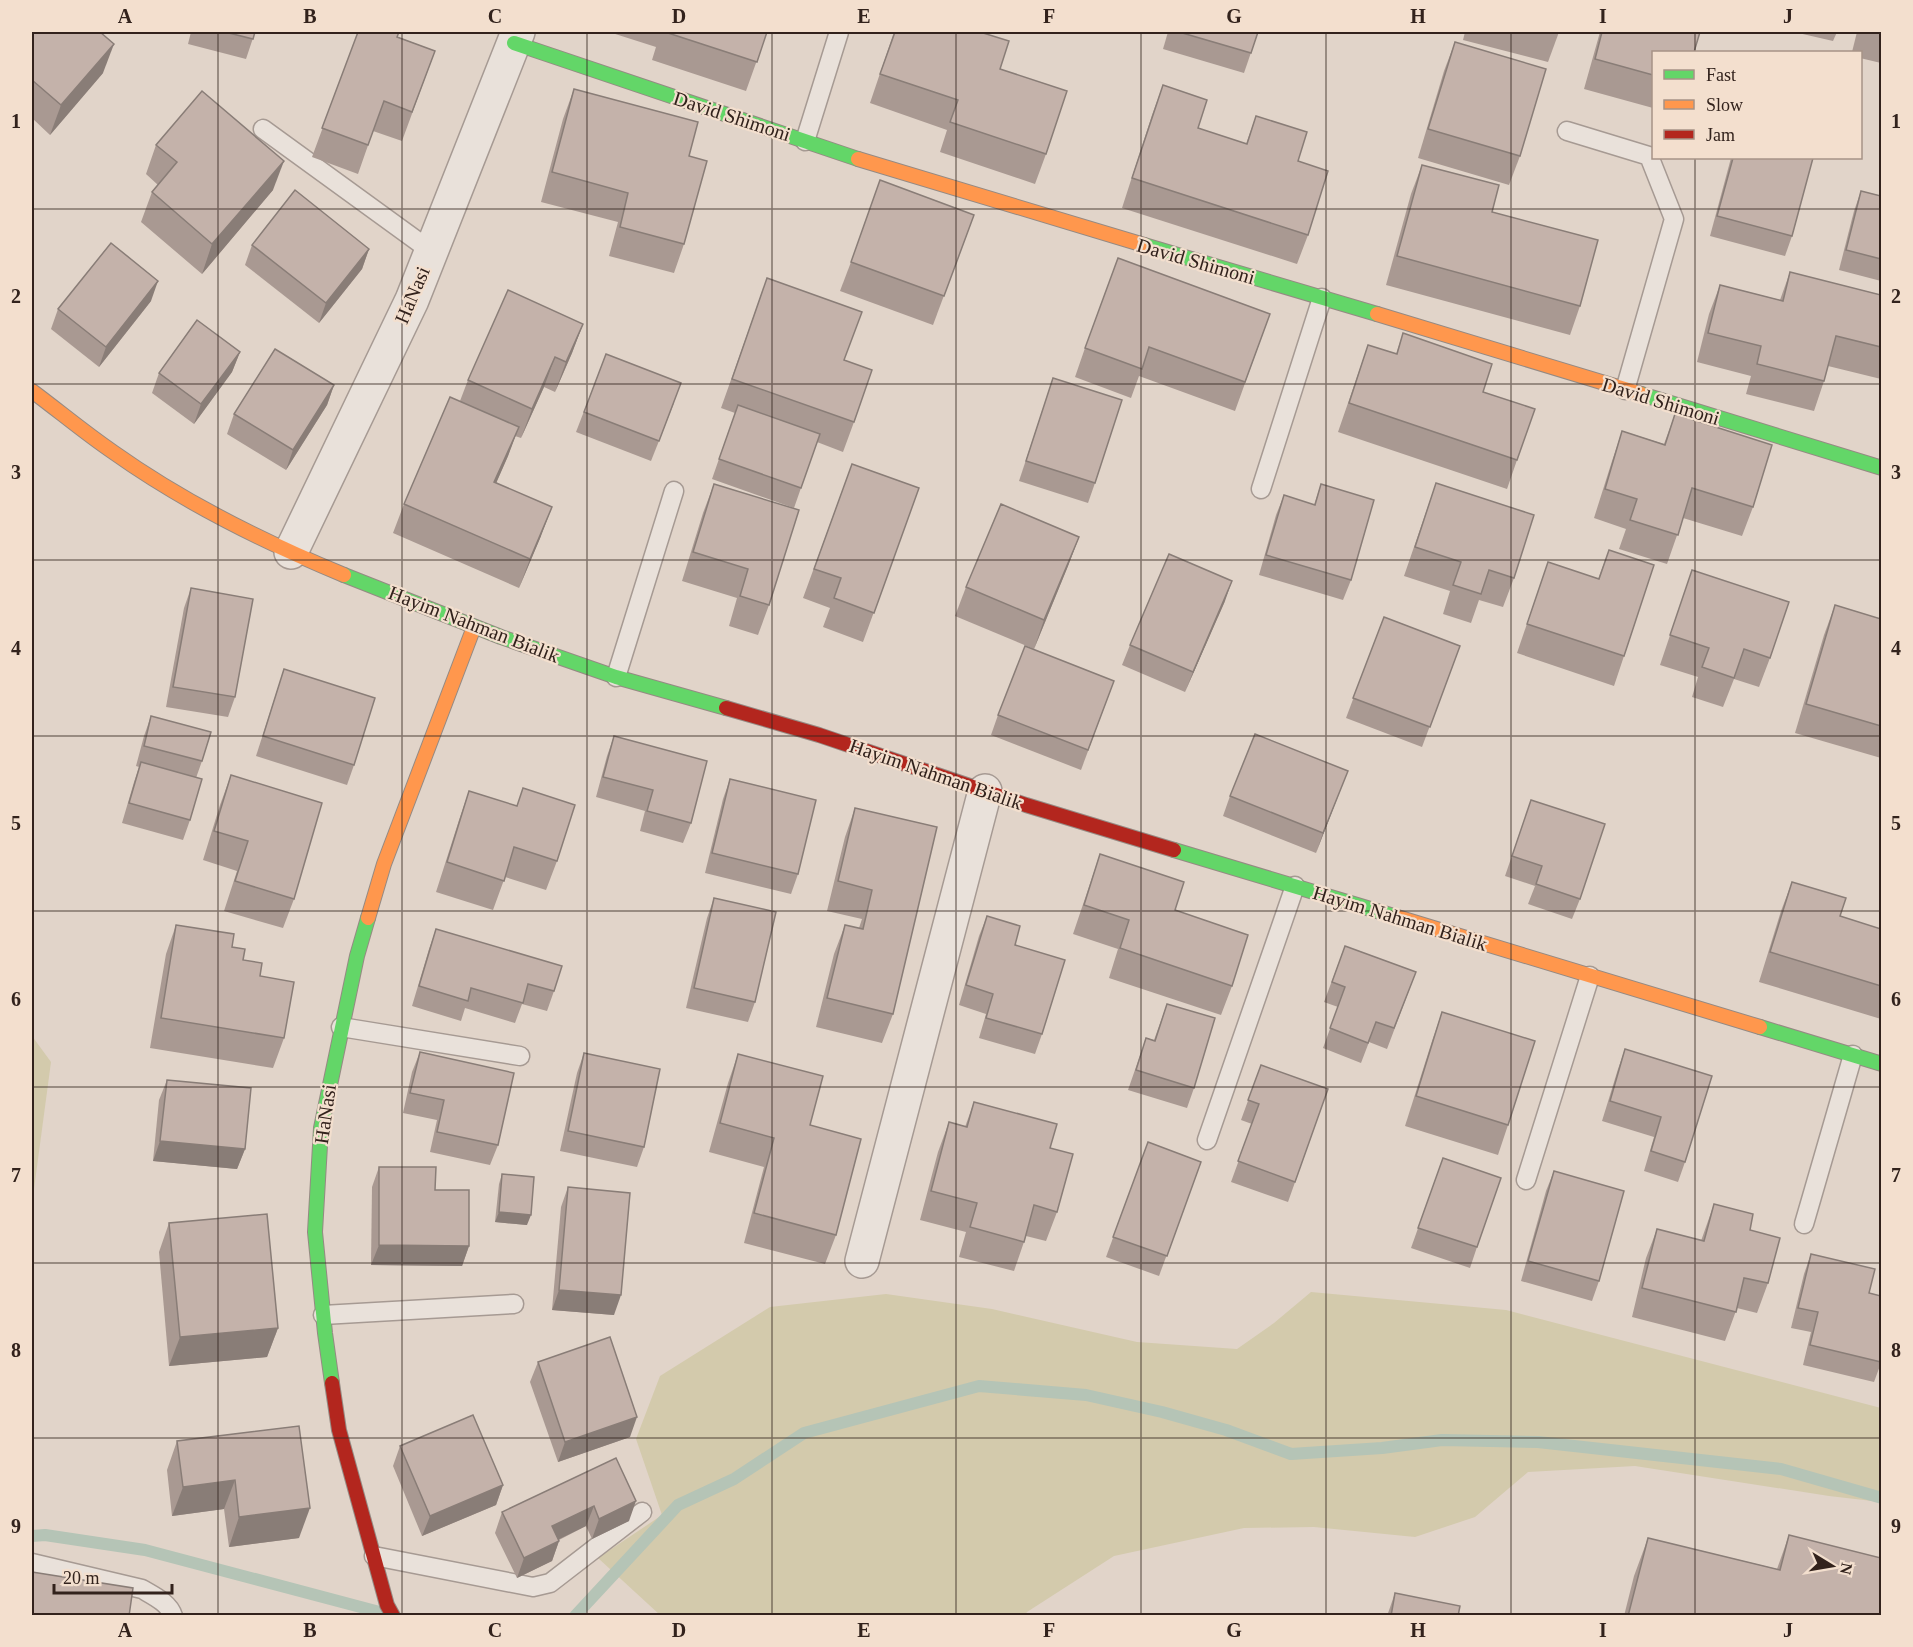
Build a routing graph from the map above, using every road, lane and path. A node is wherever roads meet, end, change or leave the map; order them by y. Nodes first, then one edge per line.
1 (839, 32) edge
2 (516, 37) edge
3 (263, 129) dead end
4 (1567, 131) dead end
5 (804, 141) junction
6 (431, 251) junction
7 (1322, 298) junction
8 (1625, 390) junction
9 (32, 391) edge
10 (1881, 468) edge
11 (1261, 489) dead end
12 (674, 491) dead end
13 (291, 552) junction
14 (474, 627) junction
15 (616, 676) junction
16 (985, 790) junction
17 (1295, 886) junction
18 (1590, 976) junction
19 (341, 1027) junction
20 (1853, 1055) junction
21 (520, 1056) dead end
22 (1881, 1064) edge
23 (1207, 1140) dead end
24 (1527, 1180) dead end
25 (1804, 1224) dead end
26 (862, 1261) dead end
27 (514, 1304) dead end
28 (323, 1315) junction
29 (642, 1512) dead end
30 (374, 1556) junction
31 (32, 1563) edge
32 (173, 1616) edge
33 (393, 1616) edge

1 - 5 lane
2 - 5 street, David Shimoni
2 - 6 street, HaNasi
3 - 6 lane
4 - 8 lane
5 - 7 street, David Shimoni
6 - 13 street, HaNasi
7 - 8 street, David Shimoni
7 - 11 lane
8 - 10 street, David Shimoni
9 - 13 street, Hayim Nahman Bialik
12 - 15 lane
13 - 14 street, Hayim Nahman Bialik
14 - 15 street, Hayim Nahman Bialik
14 - 19 street, HaNasi
15 - 16 street, Hayim Nahman Bialik
16 - 17 street, Hayim Nahman Bialik
16 - 26 street
17 - 18 street, Hayim Nahman Bialik
17 - 23 lane
18 - 20 street, Hayim Nahman Bialik
18 - 24 lane
19 - 21 lane
19 - 28 street, HaNasi
20 - 22 street, Hayim Nahman Bialik
20 - 25 lane
27 - 28 lane
28 - 30 street, HaNasi
29 - 30 lane
30 - 33 street, HaNasi
31 - 32 lane

